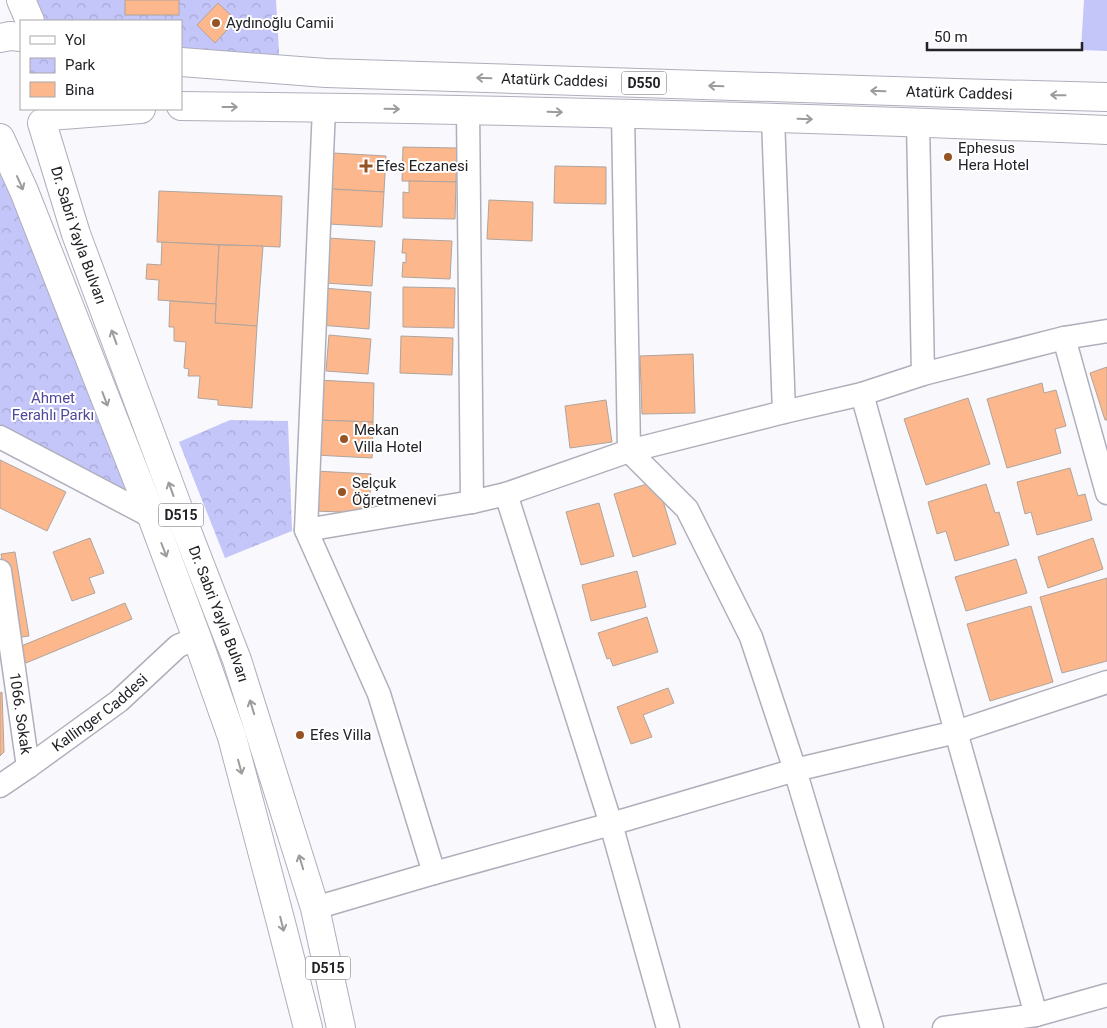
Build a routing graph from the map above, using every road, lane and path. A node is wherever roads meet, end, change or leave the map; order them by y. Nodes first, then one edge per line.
1 (21, 0) edge
2 (30, 20) edge
3 (20, 37) edge
4 (0, 38) edge
5 (182, 62) edge
6 (1107, 96) edge
7 (182, 106) edge
8 (324, 108) junction
9 (128, 110) edge
10 (468, 110) junction
11 (623, 114) junction
12 (48, 116) edge
13 (773, 118) junction
14 (918, 123) junction
15 (1107, 130) edge
16 (0, 131) edge
17 (0, 138) edge
18 (1107, 331) edge
19 (1064, 338) junction
20 (924, 374) junction
21 (862, 394) junction
22 (784, 412) junction
23 (0, 437) edge
24 (629, 452) junction
25 (1107, 493) edge
26 (506, 494) junction
27 (472, 502) junction
28 (152, 517) junction
29 (306, 530) junction
30 (0, 570) edge
31 (197, 638) junction
32 (8, 680) edge
33 (1107, 682) edge
34 (956, 732) junction
35 (28, 767) junction
36 (795, 770) junction
37 (0, 786) edge
38 (611, 824) junction
39 (434, 873) junction
40 (315, 908) junction
41 (1107, 996) edge
42 (1036, 1015) junction
43 (308, 1028) edge
44 (341, 1028) edge
45 (668, 1028) edge
46 (872, 1028) edge
47 (944, 1028) edge

1 - 2 highway
3 - 4 highway
6 -> 5 highway, Atatürk Caddesi / D550
7 -> 8 highway, Atatürk Caddesi / D550
8 -> 10 highway, Atatürk Caddesi / D550
8 - 29 street
9 - 12 highway
10 -> 11 highway, Atatürk Caddesi / D550
10 - 27 street
11 - 13 highway, Atatürk Caddesi / D550
11 - 24 street
12 - 16 highway
40 -> 12 highway, Dr. Sabri Yayla Bulvarı / D515
13 -> 14 highway, Atatürk Caddesi / D550
13 - 22 street
14 - 15 highway, Atatürk Caddesi / D550
14 - 20 street
17 -> 28 highway, Dr. Sabri Yayla Bulvarı / D515
18 - 19 street
19 - 20 street
19 - 25 street
20 - 21 street
21 - 22 street
21 - 34 street
22 - 24 street
23 - 28 street
24 - 26 street
24 - 36 street
26 - 27 street
26 - 38 street
27 - 29 street
28 -> 31 highway, Dr. Sabri Yayla Bulvarı / D515
29 - 39 street
30 - 32 street, 1066. Sokak
31 - 35 street, Kallinger Caddesi
31 -> 43 highway, Dr. Sabri Yayla Bulvarı / D515
32 - 35 street, 1066. Sokak
33 - 34 street
34 - 36 street
34 - 42 street
35 - 37 street, Kallinger Caddesi
36 - 38 street
36 - 46 street
38 - 39 street
38 - 45 street
39 - 40 street
40 - 44 highway, Dr. Sabri Yayla Bulvarı / D515
41 - 42 street
42 - 47 street

